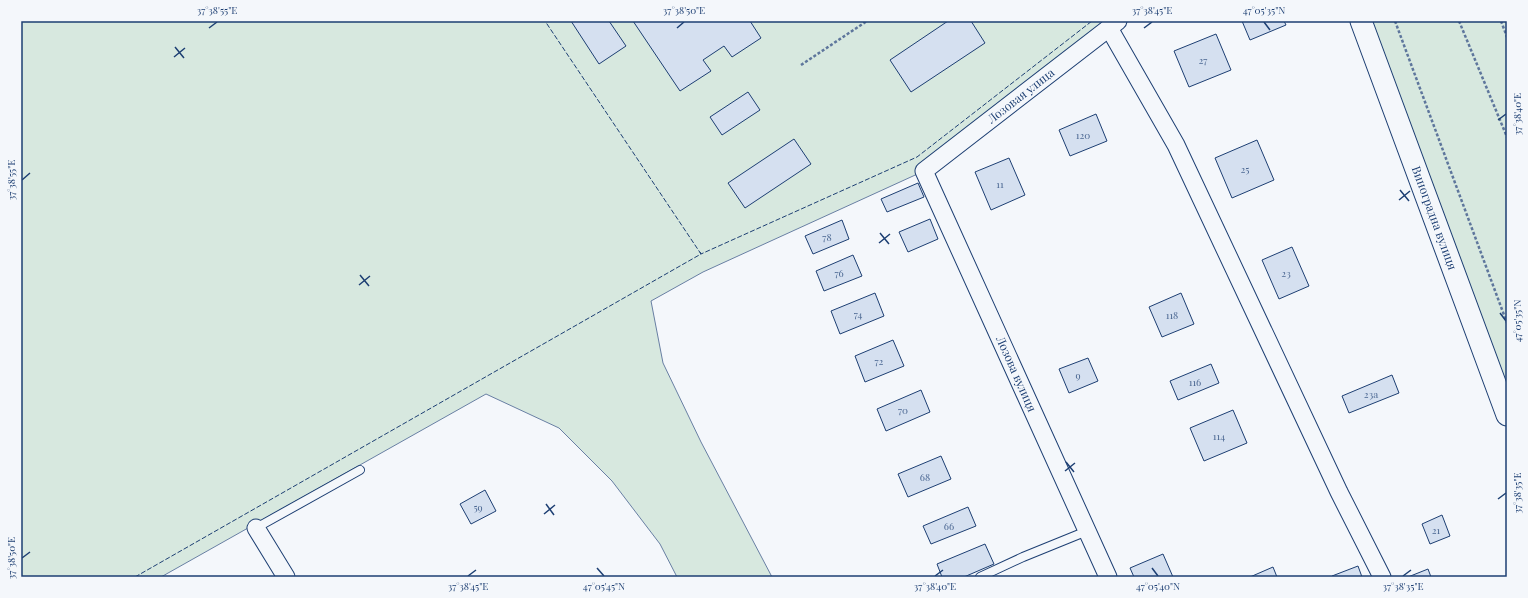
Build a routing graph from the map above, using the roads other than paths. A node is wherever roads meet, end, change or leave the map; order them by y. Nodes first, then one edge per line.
1 (1361, 21) edge
2 (1113, 25) edge
3 (924, 171) joint
4 (1507, 415) edge
5 (360, 470) dead end
6 (256, 528) joint
7 (1087, 532) junction
8 (286, 577) edge
9 (980, 577) edge
10 (1108, 577) edge
11 (1382, 577) edge

1 - 4 street, Виноградна вулиця
2 - 3 street, Лозовая улица
2 - 11 street
3 - 7 street, Лозова вулиця
5 - 6 lane
6 - 8 street
7 - 9 lane
7 - 10 street, Лозова вулиця

